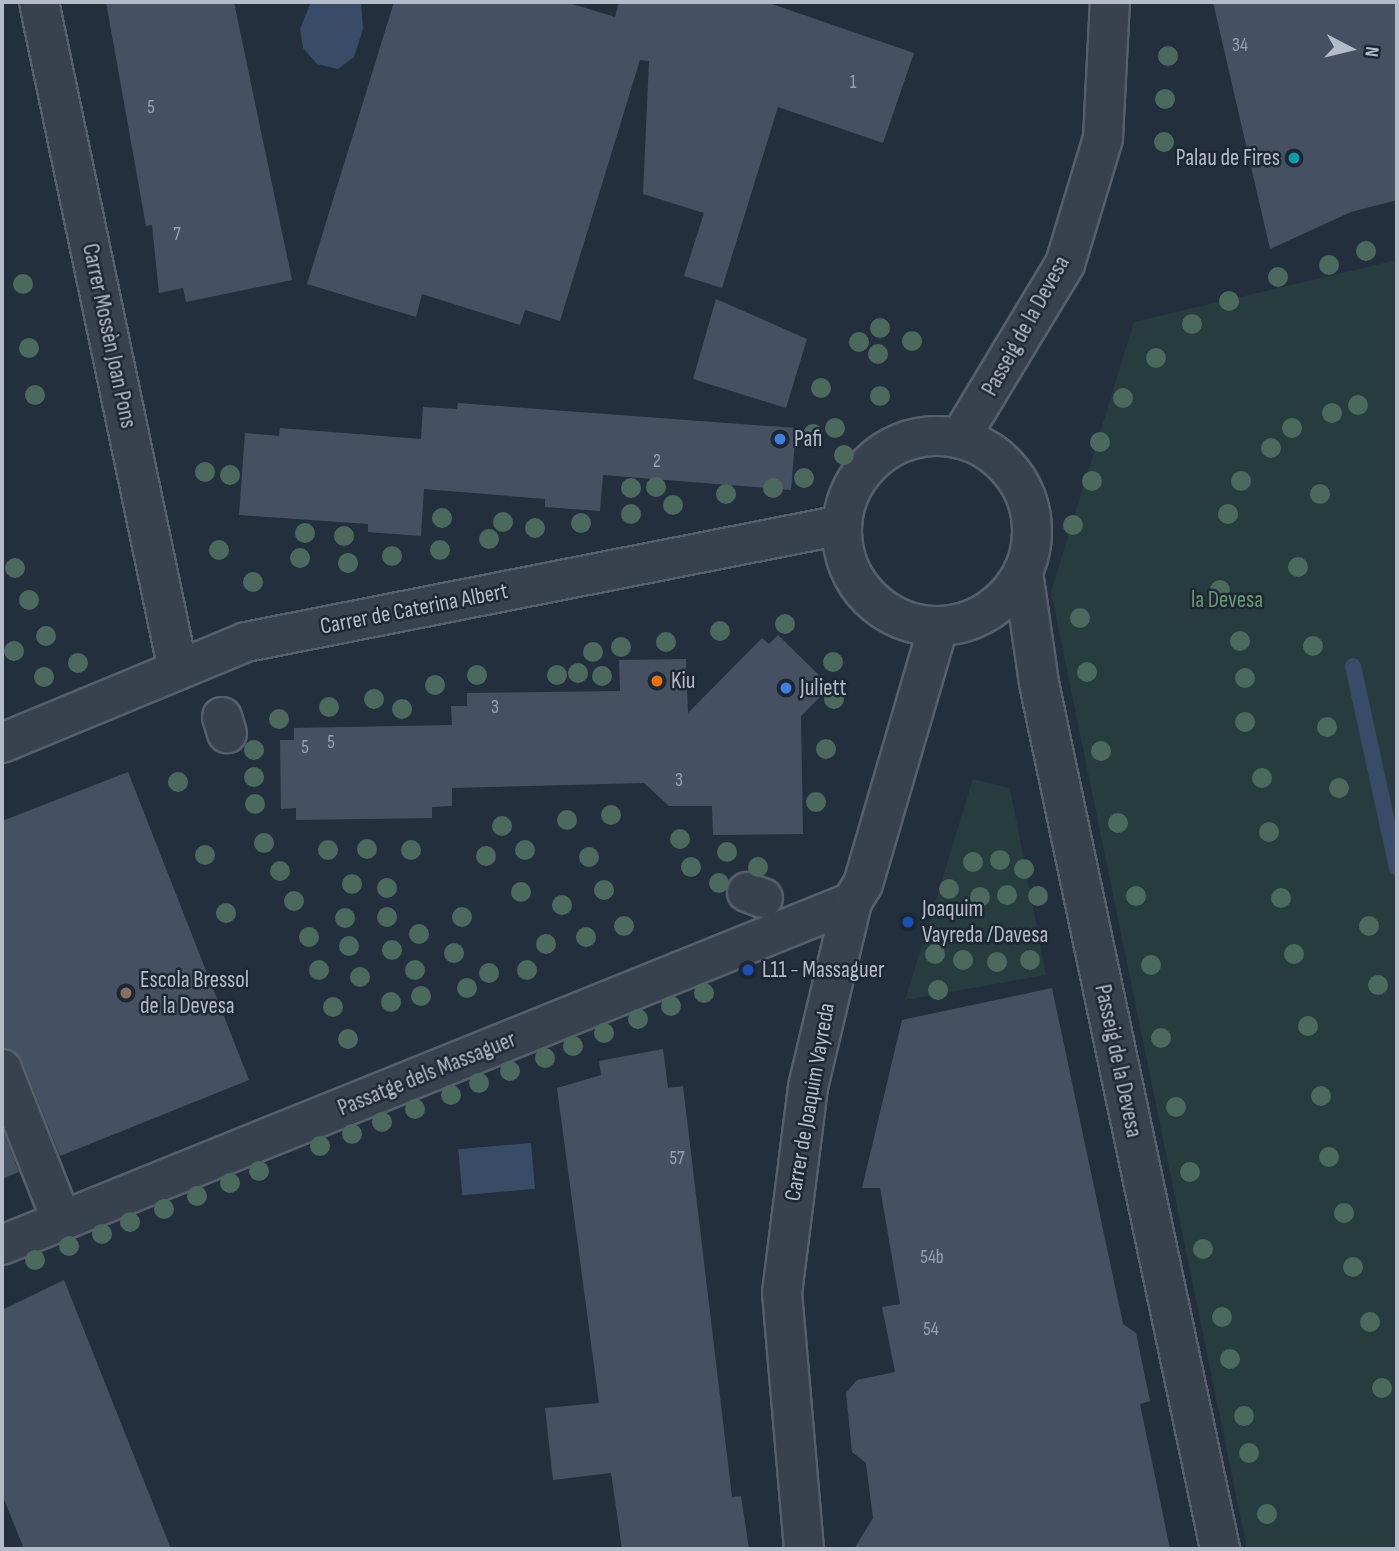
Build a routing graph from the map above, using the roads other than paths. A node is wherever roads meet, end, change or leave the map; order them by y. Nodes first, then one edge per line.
1 (39, 2) edge
2 (1110, 2) edge
3 (960, 439) junction
4 (842, 525) junction
5 (1023, 572) junction
6 (938, 627) junction
7 (178, 670) junction
8 (2, 743) edge
9 (852, 902) junction
10 (2, 1069) edge
11 (62, 1220) junction
12 (2, 1245) edge
13 (804, 1549) edge
14 (1220, 1549) edge

1 - 7 street, Carrer Mossèn Joan Pons
2 - 3 street, Passeig de la Devesa
3 - 4 street
3 - 5 street
4 - 6 street
4 - 7 street, Carrer de Caterina Albert
5 - 6 street
5 - 14 street, Passeig de la Devesa
6 - 9 street, Carrer de Joaquim Vayreda
7 - 8 street, Carrer de Caterina Albert
9 - 11 street, Passatge dels Massaguer
9 - 13 street, Carrer de Joaquim Vayreda
10 - 11 street
11 - 12 street, Passatge dels Massaguer

